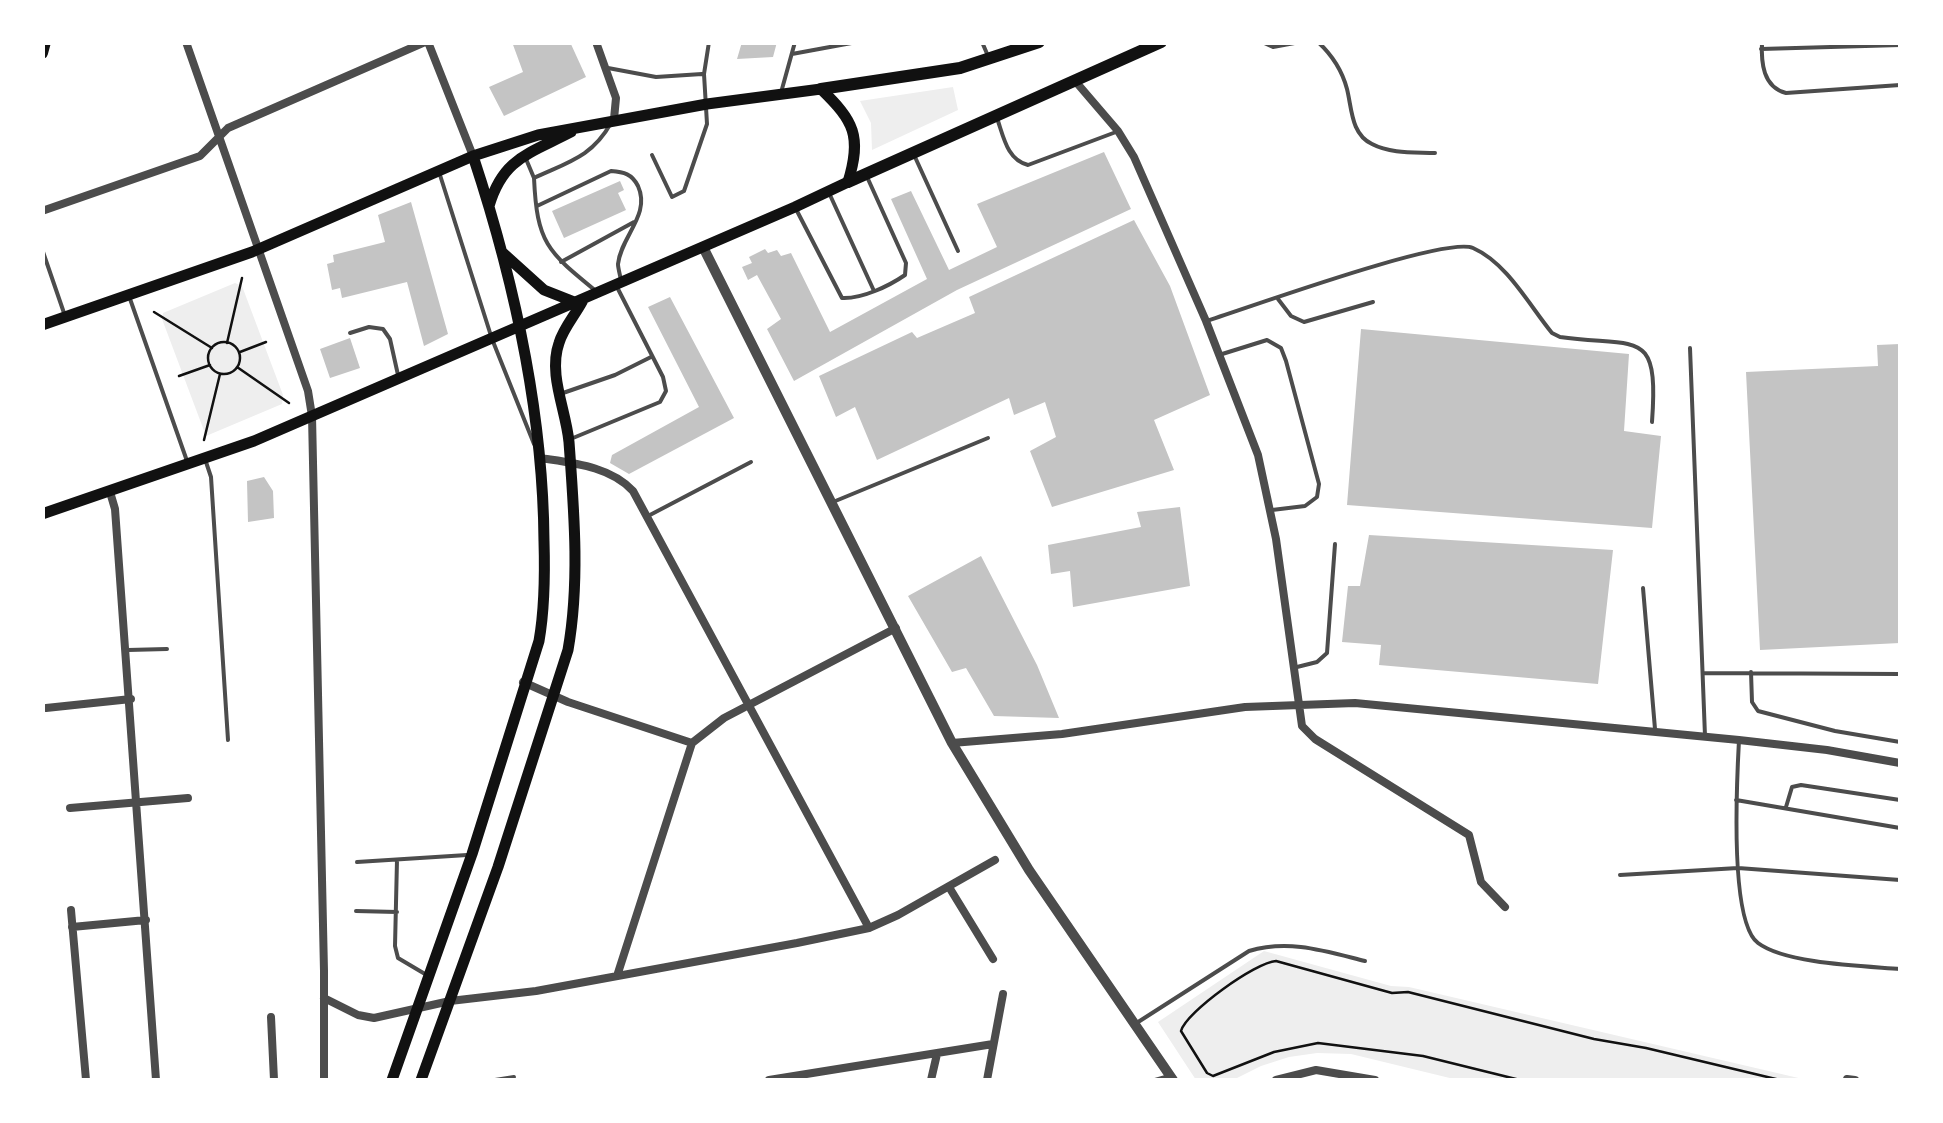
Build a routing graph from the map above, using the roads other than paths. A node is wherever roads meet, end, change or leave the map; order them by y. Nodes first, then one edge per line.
1 (45, 42) edge
2 (186, 42) edge
3 (426, 42) edge
4 (596, 42) edge
5 (710, 42) edge
6 (795, 42) edge
7 (857, 42) edge
8 (982, 42) edge
9 (1040, 42) edge
10 (1161, 42) edge
11 (1262, 42) edge
12 (1300, 42) edge
13 (1318, 42) edge
14 (1900, 45) edge
15 (1761, 46) edge
16 (42, 53) edge
17 (792, 54) junction
18 (990, 60) junction
19 (608, 68) junction
20 (704, 74) junction
21 (1076, 82) junction
22 (1900, 85) edge
23 (821, 89) junction
24 (782, 94) junction
25 (708, 104) junction
26 (996, 117) junction
27 (614, 119) junction
28 (588, 124) junction
29 (1118, 130) junction
30 (217, 139) junction
31 (913, 153) junction
32 (1435, 153) dead end
33 (652, 155) dead end
34 (472, 156) junction
35 (524, 156) junction
36 (439, 171) junction
37 (865, 174) junction
38 (534, 178) junction
39 (848, 182) junction
40 (828, 192) junction
41 (489, 206) junction
42 (537, 206) junction
43 (795, 207) junction
44 (42, 211) edge
45 (634, 222) junction
46 (702, 247) junction
47 (42, 249) edge
48 (259, 249) junction
49 (958, 250) dead end
50 (503, 253) junction
51 (561, 262) junction
52 (619, 284) junction
53 (874, 291) junction
54 (599, 294) junction
55 (129, 296) junction
56 (1278, 298) junction
57 (580, 302) junction
58 (1373, 302) dead end
59 (66, 318) junction
60 (1206, 321) junction
61 (42, 325) edge
62 (518, 328) junction
63 (350, 333) dead end
64 (492, 339) junction
65 (1690, 348) dead end
66 (1218, 355) junction
67 (651, 357) junction
68 (399, 380) junction
69 (560, 394) junction
70 (312, 416) junction
71 (1652, 422) dead end
72 (988, 438) dead end
73 (569, 439) junction
74 (540, 458) junction
75 (205, 459) junction
76 (570, 462) junction
77 (751, 462) dead end
78 (188, 465) junction
79 (110, 492) junction
80 (833, 502) junction
81 (1271, 510) junction
82 (42, 514) edge
83 (648, 516) junction
84 (1335, 544) dead end
85 (1643, 588) dead end
86 (896, 628) junction
87 (167, 649) dead end
88 (128, 650) junction
89 (1292, 668) junction
90 (1751, 672) junction
91 (1702, 673) junction
92 (1900, 674) edge
93 (523, 682) junction
94 (554, 696) junction
95 (131, 698) junction
96 (1297, 704) junction
97 (748, 705) junction
98 (46, 708) dead end
99 (1656, 734) junction
100 (1704, 736) junction
101 (228, 740) dead end
102 (1738, 740) junction
103 (1900, 742) edge
104 (692, 743) junction
105 (952, 743) junction
106 (1900, 763) edge
107 (188, 798) dead end
108 (1736, 800) junction
109 (1900, 800) edge
110 (138, 801) junction
111 (70, 808) dead end
112 (1786, 808) junction
113 (1900, 828) edge
114 (472, 854) junction
115 (397, 860) junction
116 (995, 860) dead end
117 (357, 862) dead end
118 (1738, 868) junction
119 (1620, 875) dead end
120 (1900, 880) edge
121 (949, 887) junction
122 (1506, 908) dead end
123 (70, 910) dead end
124 (356, 911) dead end
125 (397, 912) junction
126 (146, 920) junction
127 (72, 927) junction
128 (869, 928) junction
129 (993, 959) dead end
130 (1365, 961) dead end
131 (1900, 969) edge
132 (428, 976) junction
133 (617, 976) junction
134 (1003, 994) dead end
135 (324, 998) junction
136 (450, 1001) junction
137 (417, 1009) junction
138 (270, 1017) dead end
139 (1135, 1024) junction
140 (994, 1044) junction
141 (937, 1054) junction
142 (514, 1077) dead end
143 (794, 1078) edge
144 (1171, 1078) edge
145 (86, 1080) edge
146 (156, 1080) edge
147 (274, 1080) edge
148 (324, 1080) edge
149 (392, 1080) edge
150 (421, 1080) edge
151 (494, 1080) edge
152 (768, 1080) edge
153 (931, 1080) edge
154 (987, 1080) edge
155 (1155, 1080) edge
156 (1276, 1080) edge
157 (1375, 1080) edge

1 - 16 main road
2 - 30 street
3 - 30 street
3 - 34 street
4 - 19 street
5 - 20 lane
6 - 17 lane
7 - 17 lane
8 - 18 lane
9 - 18 main road
10 - 21 main road
11 - 12 lane
13 - 32 lane
14 - 15 lane
15 - 22 lane
17 - 24 lane
18 - 23 main road
19 - 20 lane
19 - 27 street
20 - 25 lane
21 - 26 main road
21 - 29 street
23 - 24 main road
23 - 39 main road
24 - 25 main road
25 - 27 main road
25 - 33 lane
26 - 29 lane
26 - 31 main road
27 - 28 main road
27 - 38 lane
28 - 34 main road
28 - 35 main road
29 - 60 street
30 - 44 street
30 - 48 street
31 - 37 main road
31 - 49 lane
34 - 36 main road
34 - 41 main road
35 - 38 lane
35 - 41 main road
36 - 48 main road
36 - 64 lane
37 - 39 main road
37 - 53 lane
38 - 42 lane
39 - 40 main road
40 - 43 main road
40 - 53 lane
41 - 50 main road
42 - 45 lane
42 - 51 lane
43 - 46 main road
43 - 53 lane
45 - 51 lane
45 - 52 lane
46 - 52 main road
46 - 80 street
47 - 59 lane
48 - 55 main road
48 - 70 street
50 - 57 main road
50 - 62 main road
51 - 54 lane
52 - 54 main road
52 - 67 lane
54 - 57 main road
55 - 59 main road
55 - 78 lane
56 - 58 lane
56 - 60 lane
56 - 71 lane
57 - 62 main road
57 - 69 main road
59 - 61 main road
60 - 66 street
62 - 64 main road
62 - 74 main road
63 - 68 lane
64 - 68 main road
64 - 74 lane
65 - 91 lane
66 - 81 street
66 - 81 lane
67 - 69 lane
67 - 73 lane
68 - 70 main road
69 - 73 main road
70 - 75 main road
70 - 135 street
72 - 80 lane
73 - 76 main road
74 - 76 street
74 - 93 main road
75 - 78 main road
75 - 101 lane
76 - 83 street
76 - 94 main road
77 - 83 lane
78 - 79 main road
79 - 82 main road
79 - 88 street
80 - 86 street
81 - 89 street
83 - 97 street
84 - 89 lane
85 - 99 lane
86 - 97 street
86 - 105 street
87 - 88 lane
88 - 95 street
89 - 96 street
90 - 91 lane
90 - 92 lane
90 - 103 lane
91 - 100 lane
93 - 94 street
93 - 114 main road
94 - 104 street
94 - 136 main road
95 - 98 street
95 - 110 street
96 - 99 street
96 - 105 street
96 - 122 street
97 - 104 street
97 - 128 street
99 - 100 street
100 - 102 street
102 - 106 street
102 - 108 lane
104 - 133 street
105 - 139 street
107 - 110 street
108 - 112 lane
108 - 118 lane
109 - 112 lane
110 - 111 street
110 - 126 street
112 - 113 lane
114 - 115 lane
114 - 132 main road
115 - 117 lane
115 - 125 lane
116 - 121 street
118 - 119 lane
118 - 120 lane
118 - 131 lane
121 - 128 street
121 - 129 street
123 - 127 street
124 - 125 lane
125 - 132 lane
126 - 127 street
126 - 146 street
127 - 145 street
128 - 133 street
130 - 139 lane
132 - 137 main road
133 - 136 street
134 - 140 street
135 - 137 street
135 - 148 street
136 - 137 street
136 - 150 main road
137 - 149 main road
138 - 147 street
139 - 144 street
140 - 141 street
140 - 154 street
141 - 143 street
141 - 153 street
142 - 151 lane
143 - 152 street
144 - 155 lane
156 - 157 street

